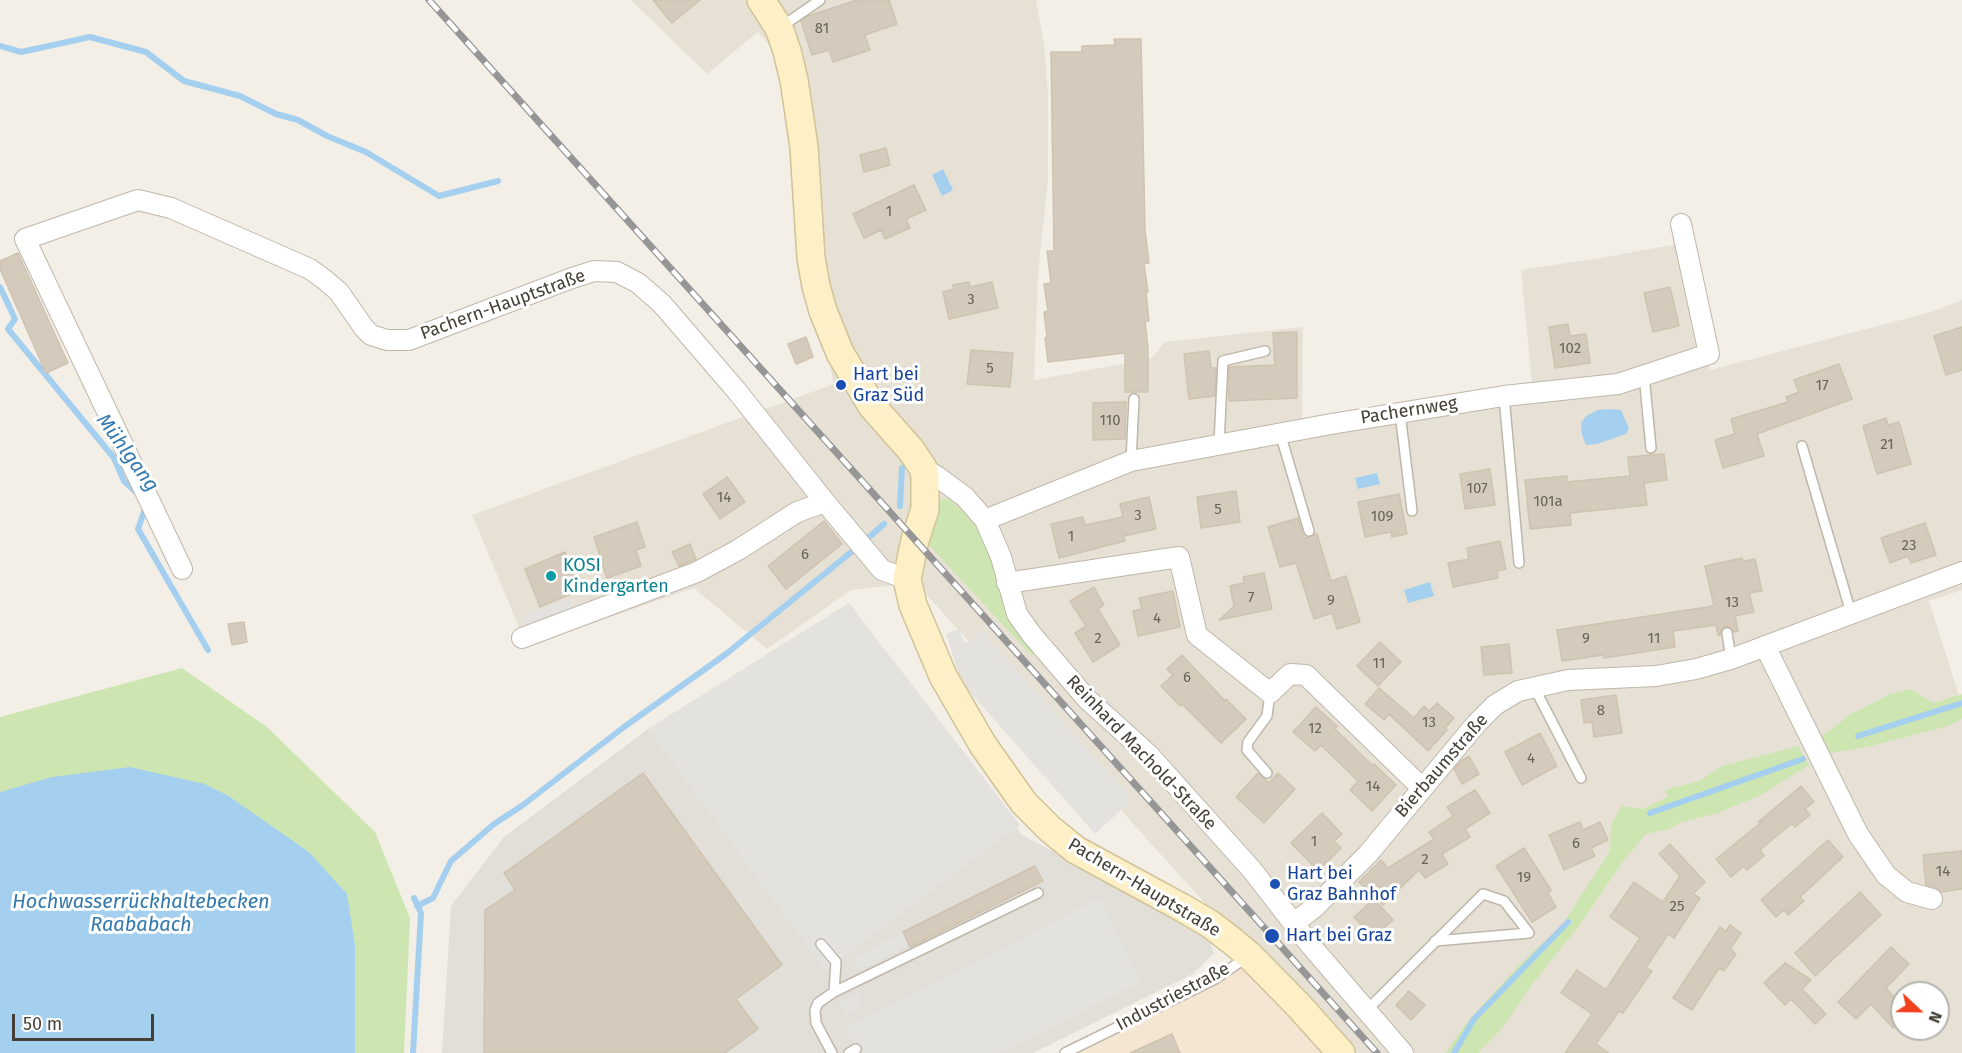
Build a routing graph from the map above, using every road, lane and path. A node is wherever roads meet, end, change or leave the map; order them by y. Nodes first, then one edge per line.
1 (761, 0) edge
2 (820, 0) edge
3 (778, 28) junction
4 (1681, 224) dead end
5 (1265, 351) dead end
6 (1644, 375) junction
7 (1504, 396) junction
8 (1134, 399) dead end
9 (1400, 413) junction
10 (1280, 433) junction
11 (1219, 444) junction
12 (1802, 446) dead end
13 (1651, 448) dead end
14 (1131, 461) junction
15 (923, 468) junction
16 (825, 502) junction
17 (1412, 511) dead end
18 (985, 520) junction
19 (1309, 531) dead end
20 (1519, 563) dead end
21 (182, 569) dead end
22 (1962, 572) edge
23 (907, 579) junction
24 (1007, 584) junction
25 (1851, 613) junction
26 (1727, 633) dead end
27 (522, 638) dead end
28 (1766, 646) junction
29 (1731, 659) junction
30 (1534, 687) junction
31 (1270, 693) junction
32 (1267, 773) dead end
33 (1581, 778) dead end
34 (1422, 788) junction
35 (1038, 893) dead end
36 (1932, 899) dead end
37 (1294, 923) junction
38 (1435, 941) junction
39 (821, 944) dead end
40 (1249, 955) junction
41 (834, 992) junction
42 (1367, 1011) junction
43 (832, 1053) edge
44 (1065, 1053) edge
45 (1341, 1053) edge
46 (1403, 1053) edge

1 - 3 main road
2 - 3 lane
3 - 15 main road
4 - 6 street, Pachernweg
5 - 11 lane
6 - 7 street, Pachernweg
6 - 13 lane
7 - 9 street, Pachernweg
7 - 20 lane
8 - 14 lane
9 - 10 street, Pachernweg
9 - 17 lane
10 - 11 street, Pachernweg
10 - 19 lane
11 - 14 street, Pachernweg
12 - 25 lane
14 - 18 street, Pachernweg
15 - 18 street, Reinhard Machold-Straße
15 - 23 main road, Pachern-Hauptstraße
16 - 21 street, Pachern-Hauptstraße
16 - 23 street, Pachern-Hauptstraße
16 - 27 street
18 - 24 street, Reinhard Machold-Straße
22 - 25 street, Bierbaumstraße
23 - 40 main road, Pachern-Hauptstraße
24 - 31 street
24 - 37 street, Reinhard Machold-Straße
25 - 28 street, Bierbaumstraße
26 - 29 lane
28 - 29 street, Bierbaumstraße
28 - 36 street
29 - 30 street, Bierbaumstraße
30 - 33 lane
30 - 34 street, Bierbaumstraße
31 - 32 lane
31 - 34 street
34 - 37 street, Bierbaumstraße
35 - 41 lane
37 - 42 street, Reinhard Machold-Straße
38 - 38 lane
38 - 42 lane
39 - 41 lane
40 - 44 lane, Industriestraße
40 - 45 main road, Pachern-Hauptstraße
41 - 43 lane
42 - 46 street, Reinhard Machold-Straße

